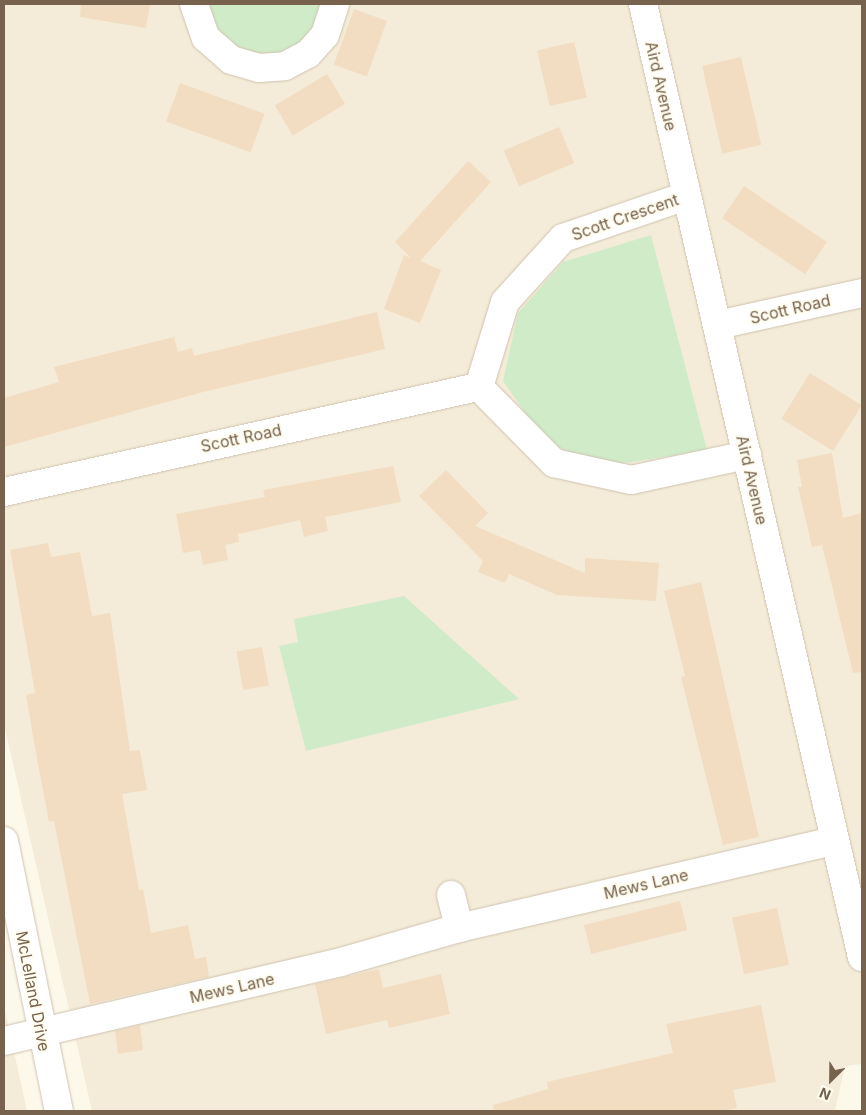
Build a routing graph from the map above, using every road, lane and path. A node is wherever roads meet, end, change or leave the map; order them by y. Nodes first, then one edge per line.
1 (194, 4) edge
2 (335, 4) edge
3 (643, 4) edge
4 (686, 196) junction
5 (862, 293) edge
6 (718, 325) junction
7 (480, 387) junction
8 (746, 455) junction
9 (4, 492) edge
10 (4, 841) edge
11 (833, 841) junction
12 (451, 895) dead end
13 (459, 928) junction
14 (862, 957) edge
15 (41, 1032) junction
16 (4, 1041) edge
17 (59, 1111) edge

1 - 2 street
3 - 4 street, Aird Avenue
4 - 6 street, Aird Avenue
4 - 7 street, Scott Crescent
5 - 6 street, Scott Road
6 - 8 street, Aird Avenue
7 - 8 street
7 - 9 street, Scott Road
8 - 11 street, Aird Avenue
10 - 15 street, McLelland Drive
11 - 13 street, Mews Lane
11 - 14 street, Aird Avenue
12 - 13 street
13 - 15 street, Mews Lane
15 - 16 street, Mews Lane
15 - 17 street, McLelland Drive

